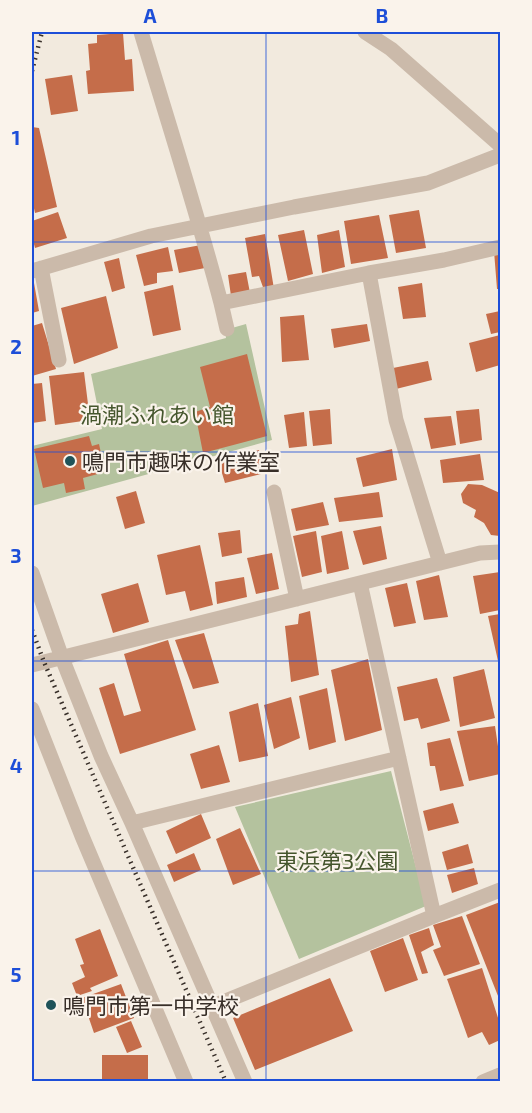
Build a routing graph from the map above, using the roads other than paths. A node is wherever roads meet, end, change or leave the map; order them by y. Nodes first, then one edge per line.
1 (141, 32) edge
2 (365, 32) edge
3 (501, 145) edge
4 (501, 155) edge
5 (201, 226) junction
6 (501, 247) edge
7 (36, 270) edge
8 (369, 273) junction
9 (220, 303) junction
10 (227, 329) dead end
11 (59, 360) dead end
12 (274, 492) dead end
13 (501, 552) edge
14 (440, 563) junction
15 (32, 573) edge
16 (360, 583) junction
17 (297, 599) junction
18 (62, 658) junction
19 (32, 665) edge
20 (32, 709) edge
21 (399, 758) junction
22 (132, 823) junction
23 (501, 891) edge
24 (434, 916) junction
25 (211, 1007) junction
26 (501, 1075) edge
27 (186, 1082) edge
28 (245, 1082) edge
29 (483, 1082) edge

1 - 5 street
2 - 3 street
4 - 5 street
5 - 7 street
5 - 9 street
6 - 8 street
7 - 11 street
8 - 9 street
8 - 14 street
9 - 10 street
12 - 17 street
13 - 14 street
14 - 16 street
15 - 18 street
16 - 17 street
16 - 21 street
17 - 18 street
18 - 19 street
18 - 22 street
20 - 27 street
21 - 22 street
21 - 24 street
22 - 25 street
23 - 24 street
24 - 25 street
25 - 28 street
26 - 29 street

